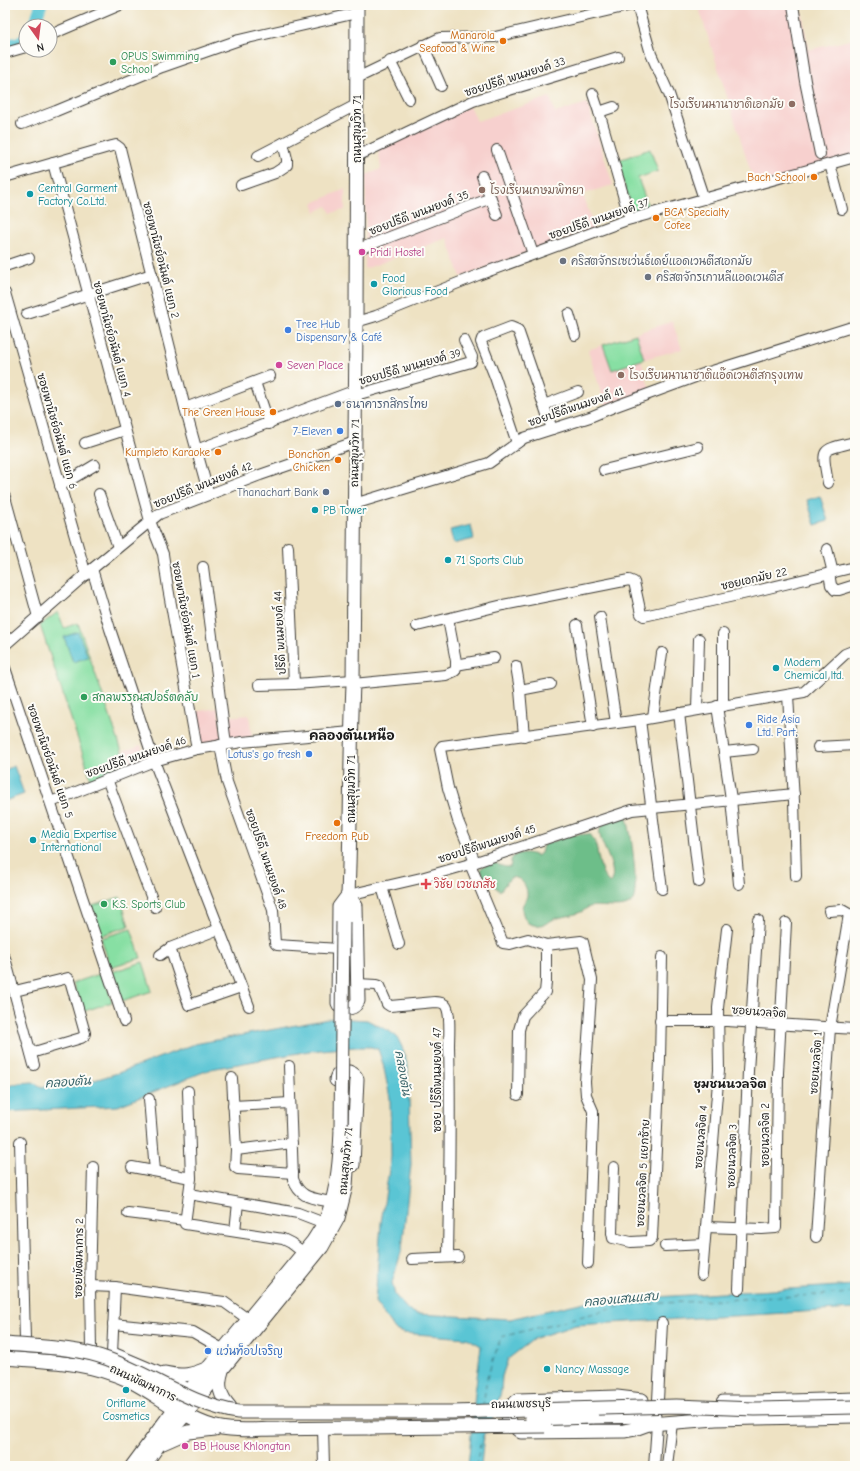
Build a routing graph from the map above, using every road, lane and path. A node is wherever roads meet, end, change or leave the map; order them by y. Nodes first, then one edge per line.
1 (120, 5) edge
2 (632, 5) edge
3 (637, 5) edge
4 (793, 5) edge
5 (357, 9) edge
6 (58, 32) edge
7 (423, 45) junction
8 (18, 49) edge
9 (5, 53) edge
10 (618, 57) dead end
11 (390, 62) junction
12 (357, 78) junction
13 (441, 86) dead end
14 (593, 94) dead end
15 (409, 99) dead end
16 (356, 105) junction
17 (614, 107) dead end
18 (599, 112) junction
19 (22, 124) dead end
20 (283, 143) junction
21 (497, 150) dead end
22 (820, 154) dead end
23 (258, 156) dead end
24 (356, 156) junction
25 (855, 157) edge
26 (53, 163) junction
27 (830, 164) junction
28 (482, 176) dead end
29 (5, 177) edge
30 (241, 185) dead end
31 (491, 198) junction
32 (704, 199) junction
33 (842, 208) dead end
34 (497, 215) dead end
35 (630, 219) junction
36 (356, 250) junction
37 (533, 254) junction
38 (29, 258) dead end
39 (5, 266) edge
40 (152, 274) junction
41 (5, 293) edge
42 (88, 295) junction
43 (27, 314) dead end
44 (569, 314) dead end
45 (356, 322) junction
46 (855, 326) edge
47 (575, 336) dead end
48 (464, 340) dead end
49 (270, 376) dead end
50 (255, 382) junction
51 (578, 392) dead end
52 (356, 393) junction
53 (544, 405) junction
54 (185, 408) junction
55 (269, 424) junction
56 (552, 429) junction
57 (125, 430) junction
58 (355, 442) junction
59 (855, 442) edge
60 (85, 443) dead end
61 (517, 443) junction
62 (698, 447) dead end
63 (196, 450) junction
64 (95, 465) dead end
65 (604, 470) dead end
66 (828, 483) dead end
67 (60, 486) junction
68 (100, 494) dead end
69 (209, 495) junction
70 (5, 497) edge
71 (354, 504) junction
72 (150, 521) junction
73 (288, 546) dead end
74 (118, 547) junction
75 (827, 549) dead end
76 (203, 567) dead end
77 (855, 567) edge
78 (89, 572) junction
79 (831, 573) junction
80 (855, 585) edge
81 (38, 617) junction
82 (600, 617) dead end
83 (448, 619) junction
84 (577, 625) dead end
85 (417, 626) dead end
86 (723, 634) dead end
87 (699, 639) dead end
88 (5, 645) edge
89 (855, 650) edge
90 (662, 653) dead end
91 (494, 658) dead end
92 (456, 665) junction
93 (516, 666) dead end
94 (5, 668) edge
95 (353, 682) junction
96 (294, 684) junction
97 (551, 684) dead end
98 (259, 685) dead end
99 (520, 690) junction
100 (788, 695) junction
101 (720, 706) junction
102 (698, 710) junction
103 (679, 713) junction
104 (653, 718) junction
105 (640, 720) junction
106 (616, 723) junction
107 (593, 726) junction
108 (351, 732) junction
109 (524, 736) junction
110 (223, 745) junction
111 (855, 745) edge
112 (818, 747) dead end
113 (197, 749) junction
114 (753, 749) dead end
115 (724, 752) junction
116 (154, 761) junction
117 (107, 779) junction
118 (794, 794) junction
119 (731, 799) junction
120 (51, 802) junction
121 (689, 803) junction
122 (651, 807) junction
123 (472, 863) junction
124 (796, 876) dead end
125 (699, 882) dead end
126 (739, 884) dead end
127 (382, 887) junction
128 (662, 889) dead end
129 (348, 898) junction
130 (155, 907) dead end
131 (829, 911) dead end
132 (758, 920) dead end
133 (786, 923) dead end
134 (219, 929) junction
135 (727, 929) dead end
136 (399, 944) dead end
137 (546, 945) junction
138 (170, 948) junction
139 (339, 949) junction
140 (160, 955) dead end
141 (662, 957) dead end
142 (5, 958) edge
143 (358, 984) junction
144 (241, 987) junction
145 (15, 992) junction
146 (249, 1006) dead end
147 (124, 1021) dead end
148 (660, 1021) junction
149 (718, 1021) junction
150 (751, 1023) junction
151 (780, 1025) junction
152 (830, 1028) junction
153 (855, 1029) edge
154 (31, 1053) junction
155 (34, 1065) dead end
156 (289, 1066) dead end
157 (232, 1078) dead end
158 (188, 1091) dead end
159 (518, 1095) dead end
160 (149, 1099) dead end
161 (290, 1103) junction
162 (233, 1106) junction
163 (20, 1142) dead end
164 (292, 1143) junction
165 (236, 1150) junction
166 (132, 1167) dead end
167 (614, 1167) dead end
168 (93, 1168) dead end
169 (155, 1171) junction
170 (293, 1173) junction
171 (191, 1178) junction
172 (341, 1185) junction
173 (189, 1194) junction
174 (331, 1202) junction
175 (238, 1203) junction
176 (128, 1213) dead end
177 (185, 1222) junction
178 (324, 1223) junction
179 (706, 1227) junction
180 (742, 1229) junction
181 (235, 1231) junction
182 (816, 1237) dead end
183 (704, 1244) junction
184 (665, 1246) dead end
185 (304, 1253) junction
186 (412, 1259) dead end
187 (588, 1263) dead end
188 (702, 1275) dead end
189 (90, 1286) junction
190 (115, 1287) junction
191 (739, 1290) dead end
192 (249, 1320) junction
193 (662, 1323) dead end
194 (113, 1324) junction
195 (5, 1338) edge
196 (25, 1340) junction
197 (5, 1344) edge
198 (89, 1349) junction
199 (224, 1350) junction
200 (5, 1352) edge
201 (112, 1354) junction
202 (5, 1358) edge
203 (85, 1366) junction
204 (208, 1368) junction
205 (148, 1369) junction
206 (222, 1370) junction
207 (154, 1394) junction
208 (195, 1394) junction
209 (855, 1399) edge
210 (642, 1400) junction
211 (658, 1400) junction
212 (230, 1407) junction
213 (855, 1407) edge
214 (308, 1408) junction
215 (180, 1411) junction
216 (468, 1416) dead end
217 (855, 1416) edge
218 (254, 1417) junction
219 (342, 1417) junction
220 (716, 1419) junction
221 (592, 1421) junction
222 (672, 1423) junction
223 (651, 1425) junction
224 (323, 1428) junction
225 (228, 1429) junction
226 (155, 1443) junction
227 (132, 1466) edge
228 (144, 1466) edge
229 (324, 1466) edge
230 (654, 1466) edge
231 (668, 1466) edge

1 - 6 street
2 - 7 street
3 - 32 street
4 - 22 street
5 - 12 main road, ถนนสุขุมวิท 71
5 - 19 street
7 - 11 street
7 - 13 street
8 - 9 street
10 - 24 street, ซอยปรีดี พนมยงค์ 33
11 - 12 street
11 - 15 street
12 - 16 main road, ถนนสุขุมวิท 71
14 - 18 street
16 - 20 street
16 - 24 main road, ถนนสุขุมวิท 71
17 - 18 street
18 - 35 street
20 - 23 street
20 - 30 street
21 - 37 street
24 - 36 main road, ถนนสุขุมวิท 71
25 - 27 street, ซอยปรีดี พนมยงค์ 37
26 - 29 street, ซอยพานิชย์อนันต์ แยก 2
26 - 40 street, ซอยพานิชย์อนันต์ แยก 2
26 - 42 street, ซอยพานิชย์อนันต์ แยก 4
27 - 32 street, ซอยปรีดี พนมยงค์ 37
27 - 33 street
28 - 31 street
31 - 34 street
31 - 36 street, ซอยปรีดี พนมยงค์ 35
32 - 35 street, ซอยปรีดี พนมยงค์ 37
35 - 37 street, ซอยปรีดี พนมยงค์ 37
36 - 45 main road, ถนนสุขุมวิท 71
37 - 45 street, ซอยปรีดี พนมยงค์ 37
38 - 39 street
40 - 42 street
40 - 54 street, ซอยพานิชย์อนันต์ แยก 2
41 - 67 street, ซอยพานิชย์อนันต์ แยก 6
42 - 43 street
42 - 57 street, ซอยพานิชย์อนันต์ แยก 4
44 - 47 street
45 - 52 main road, ถนนสุขุมวิท 71
46 - 56 street, ซอยปรีดีพนมยงค์ 41
48 - 52 street, ซอยปรีดี พนมยงค์ 39
49 - 50 street
50 - 54 street
50 - 55 street
51 - 53 street
52 - 55 street
52 - 58 main road, ถนนสุขุมวิท 71
53 - 56 street
53 - 61 street
54 - 63 street, ซอยพานิชย์อนันต์ แยก 2
55 - 63 street
56 - 61 street, ซอยปรีดีพนมยงค์ 41
57 - 60 street
57 - 72 street, ซอยพานิชย์อนันต์ แยก 4
58 - 69 street, ซอยปรีดี พนมยงค์ 42
58 - 71 main road, ถนนสุขุมวิท 71
59 - 66 street
61 - 71 street, ซอยปรีดีพนมยงค์ 41
62 - 65 street
63 - 69 street, ซอยพานิชย์อนันต์ แยก 2
64 - 67 street
67 - 78 street, ซอยพานิชย์อนันต์ แยก 6
68 - 74 street
69 - 72 street, ซอยปรีดี พนมยงค์ 42
70 - 81 street
71 - 95 main road, ถนนสุขุมวิท 71
72 - 74 street, ซอยปรีดี พนมยงค์ 42
72 - 113 street, ซอยพานิชย์อนันต์ แยก 1
73 - 96 street, ปรีดี พนมยงค์ 44
74 - 78 street, ซอยปรีดี พนมยงค์ 42
75 - 79 street
76 - 110 street
77 - 79 street, ซอยเอกมัย 22
78 - 81 street, ซอยปรีดี พนมยงค์ 42
78 - 116 street, ซอยพานิชย์อนันต์ แยก 6
79 - 80 street
79 - 83 street, ซอยเอกมัย 22
81 - 88 street, ซอยปรีดี พนมยงค์ 42
82 - 106 street
83 - 85 street
83 - 92 street
84 - 107 street
86 - 101 street
87 - 102 street
89 - 100 street
90 - 104 street
91 - 92 street
92 - 95 street, ปรีดี พนมยงค์ 44
93 - 99 street
94 - 120 street, ซอยพานิชย์อนันต์ แยก 5
95 - 96 street, ปรีดี พนมยงค์ 44
95 - 108 main road, ถนนสุขุมวิท 71
96 - 98 street
97 - 99 street
99 - 109 street
100 - 101 street
100 - 118 street
101 - 102 street
101 - 115 street
102 - 103 street
103 - 104 street
103 - 121 street
104 - 105 street
105 - 106 street
105 - 122 street
106 - 107 street
107 - 109 street
108 - 110 street, ซอยปรีดี พนมยงค์ 46
108 - 129 main road, ถนนสุขุมวิท 71
109 - 123 street
110 - 113 street, ซอยปรีดี พนมยงค์ 46
110 - 139 street, ซอยปรีดี พนมยงค์ 48
111 - 112 street
113 - 116 street, ซอยปรีดี พนมยงค์ 46
114 - 115 street
115 - 119 street
116 - 117 street, ซอยปรีดี พนมยงค์ 46
116 - 134 street, ซอยพานิชย์อนันต์ แยก 6
117 - 120 street, ซอยปรีดี พนมยงค์ 46
117 - 130 street
118 - 119 street, ซอยปรีดีพนมยงค์ 45
118 - 124 street
119 - 121 street, ซอยปรีดีพนมยงค์ 45
119 - 126 street
120 - 147 street, ซอยพานิชย์อนันต์ แยก 5
121 - 122 street, ซอยปรีดีพนมยงค์ 45
121 - 125 street
122 - 123 street, ซอยปรีดีพนมยงค์ 45
122 - 128 street
123 - 127 street, ซอยปรีดีพนมยงค์ 45
123 - 137 street
127 - 129 street, ซอยปรีดีพนมยงค์ 45
127 - 136 street
129 - 139 main road
129 - 143 main road
129 - 172 main road, ถนนสุขุมวิท 71
131 - 152 street, ซอยนวลจิต 1
132 - 150 street, ซอยนวลจิต 3
133 - 151 street, ซอยนวลจิต 2
134 - 138 street
134 - 144 street, ซอยพานิชย์อนันต์ แยก 6
135 - 149 street, ซอยนวลจิต 4
137 - 159 street
137 - 187 street
138 - 140 street
138 - 144 street
139 - 143 main road
141 - 148 street
142 - 145 street
143 - 186 street, ซอย ปรีดีพนมยงค์ 47
144 - 146 street, ซอยพานิชย์อนันต์ แยก 6
145 - 154 street
145 - 154 street
148 - 149 street, ซอยนวลจิต
148 - 167 street, ซอยนวลจิต 5 แยกซ้าย
149 - 150 street, ซอยนวลจิต
149 - 179 street, ซอยนวลจิต 4
150 - 151 street, ซอยนวลจิต
150 - 180 street, ซอยนวลจิต 3
151 - 152 street, ซอยนวลจิต
151 - 180 street, ซอยนวลจิต 2
152 - 153 street, ซอยนวลจิต
152 - 182 street, ซอยนวลจิต 1
154 - 155 street
156 - 161 street
157 - 162 street
158 - 171 street
160 - 169 street
161 - 162 street
161 - 164 street
162 - 165 street
163 - 196 street
164 - 165 street
164 - 170 street
165 - 170 street
166 - 169 street
168 - 189 street, ซอยพัฒนาการ 2
169 - 171 street
170 - 174 street
171 - 173 street
172 - 172 main road
172 - 174 main road, ถนนสุขุมวิท 71
172 - 206 main road, ถนนสุขุมวิท 71
173 - 175 street
173 - 177 street
174 - 178 main road, ถนนสุขุมวิท 71
175 - 178 street
175 - 181 street
176 - 177 street
177 - 181 street
178 - 185 main road, ถนนสุขุมวิท 71
179 - 180 street, ซอยนวลจิต 2
179 - 183 street, ซอยนวลจิต 4
180 - 191 street, ซอยนวลจิต 3
181 - 185 street
183 - 184 street
183 - 188 street, ซอยนวลจิต 4
185 - 192 main road, ถนนสุขุมวิท 71
189 - 190 street
189 - 198 street, ซอยพัฒนาการ 2
190 - 192 street
190 - 194 street
192 - 199 main road, ถนนสุขุมวิท 71
193 - 211 street
194 - 199 street
194 - 201 street
195 - 196 main road, ถนนพัฒนาการ
196 - 198 main road, ถนนพัฒนาการ
197 - 218 main road, ถนนพัฒนาการ, bridge
198 - 201 main road, ถนนพัฒนาการ
198 - 203 main road
199 - 204 main road, ถนนสุขุมวิท 71
200 - 218 main road, ถนนพัฒนาการ
201 - 205 main road, ถนนพัฒนาการ
202 - 203 main road, ถนนพัฒนาการ
203 - 207 main road, ถนนพัฒนาการ
204 - 205 main road
204 - 208 main road, ถนนสุขุมวิท 71
205 - 208 main road, ถนนพัฒนาการ
206 - 208 main road, ถนนสุขุมวิท 71
206 - 212 main road
207 - 215 main road, ถนนพัฒนาการ
207 - 226 main road
208 - 212 main road, ถนนเพชรบุรี
208 - 215 main road
209 - 211 main road, ถนนเพชรบุรี
210 - 211 main road, ถนนเพชรบุรี
210 - 214 main road, ถนนเพชรบุรี
210 - 223 main road
212 - 214 main road, ถนนเพชรบุรี
213 - 218 main road, ถนนเพชรบุรี, bridge
214 - 219 main road
215 - 225 main road, ถนนเพชรบุรี
215 - 226 main road
216 - 219 main road
217 - 220 main road, ถนนเพชรบุรี
218 - 221 main road, ถนนเพชรบุรี, bridge
219 - 224 main road
220 - 221 main road, ถนนเพชรบุรี
220 - 222 main road, ถนนเพชรบุรี
221 - 223 main road, ถนนเพชรบุรี
221 - 224 main road, ถนนเพชรบุรี, bridge
222 - 223 main road, ถนนเพชรบุรี
222 - 231 street
223 - 230 street
224 - 225 main road, ถนนเพชรบุรี
224 - 229 street
225 - 226 main road
226 - 227 main road
226 - 228 main road

